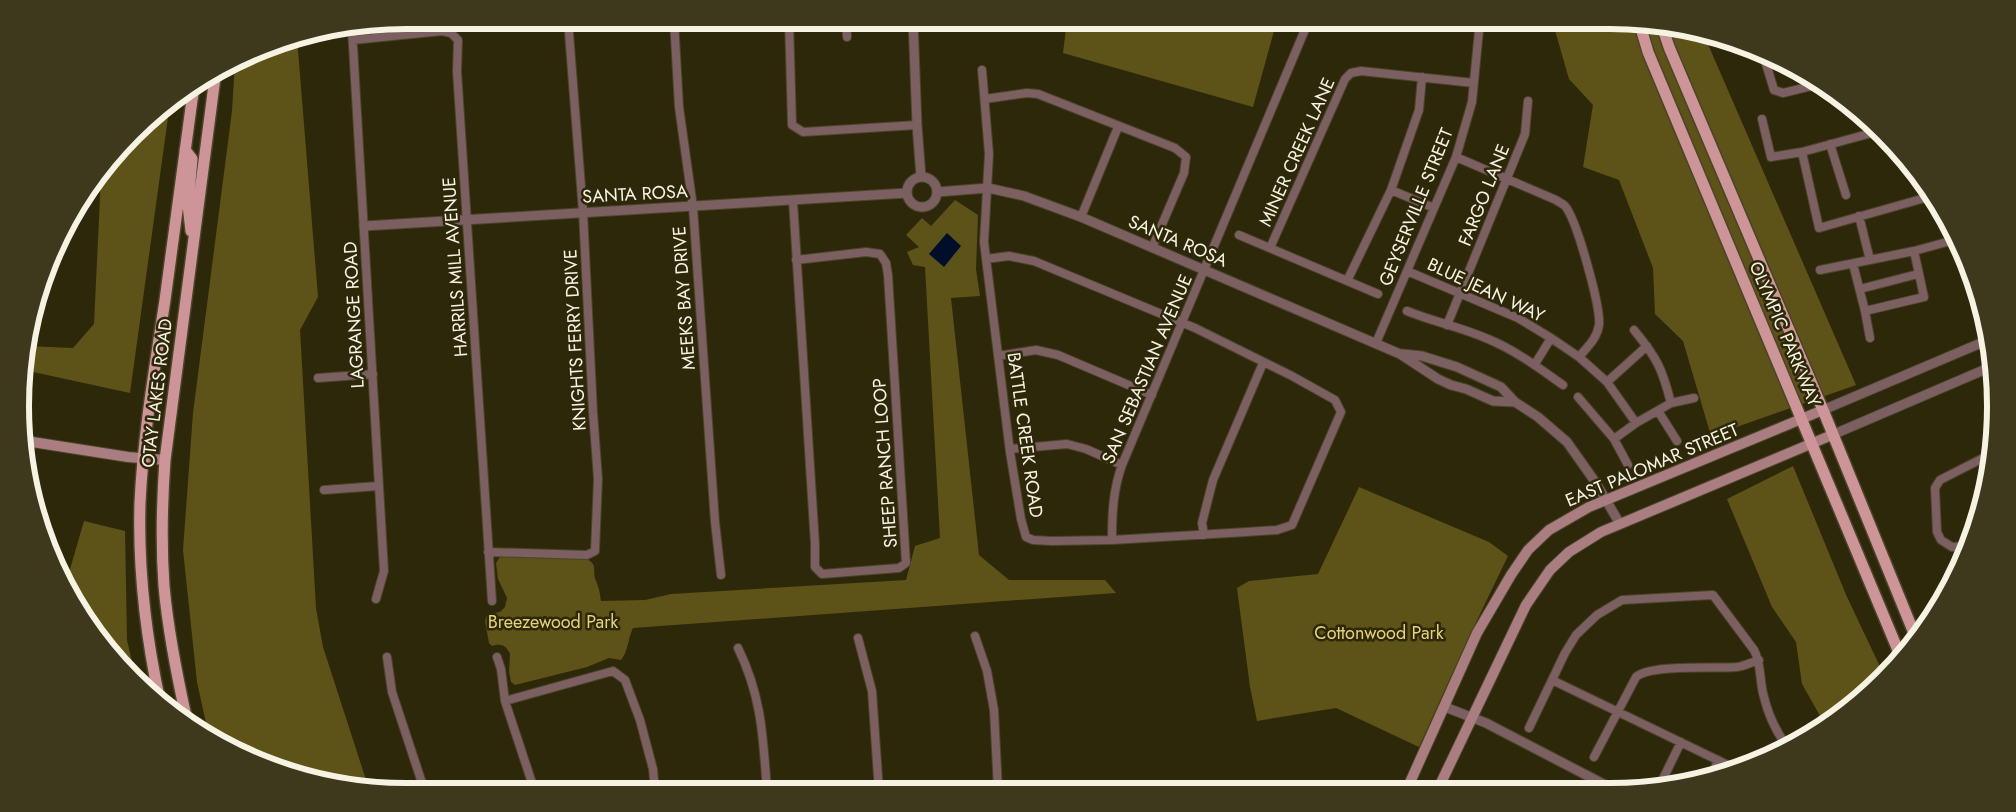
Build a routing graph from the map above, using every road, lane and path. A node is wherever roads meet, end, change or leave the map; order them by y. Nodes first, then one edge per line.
1 (569, 29) edge
2 (675, 29) edge
3 (789, 29) edge
4 (847, 29) edge
5 (913, 29) edge
6 (1305, 29) edge
7 (1479, 29) edge
8 (1642, 31) edge
9 (352, 33) edge
10 (1664, 33) edge
11 (847, 37) dead end
12 (353, 40) junction
13 (1766, 63) edge
14 (982, 70) dead end
15 (1422, 77) junction
16 (215, 80) edge
17 (1474, 83) junction
18 (1811, 86) edge
19 (193, 94) edge
20 (985, 99) junction
21 (1528, 101) dead end
22 (1762, 119) dead end
23 (917, 125) junction
24 (1118, 127) junction
25 (1871, 133) edge
26 (1830, 144) junction
27 (185, 150) junction
28 (1802, 152) junction
29 (1456, 157) junction
30 (921, 177) junction
31 (1507, 179) junction
32 (988, 188) junction
33 (1391, 190) junction
34 (937, 192) junction
35 (907, 193) junction
36 (1846, 195) dead end
37 (1925, 198) edge
38 (793, 200) junction
39 (693, 207) junction
40 (1434, 208) junction
41 (583, 212) junction
42 (1859, 216) junction
43 (1081, 217) junction
44 (468, 220) junction
45 (364, 226) junction
46 (1239, 235) dead end
47 (1949, 241) edge
48 (194, 245) junction
49 (1152, 248) junction
50 (1270, 248) junction
51 (1914, 251) junction
52 (986, 259) junction
53 (796, 260) junction
54 (1870, 260) junction
55 (1853, 264) junction
56 (1205, 270) junction
57 (1820, 270) dead end
58 (1407, 271) junction
59 (1918, 274) junction
60 (1347, 281) junction
61 (1860, 289) junction
62 (1378, 294) dead end
63 (1460, 294) junction
64 (1407, 311) dead end
65 (1866, 311) junction
66 (1182, 323) junction
67 (1447, 325) junction
68 (1634, 330) dead end
69 (1551, 338) junction
70 (1870, 338) dead end
71 (1376, 343) junction
72 (1982, 343) edge
73 (1647, 346) junction
74 (1400, 354) junction
75 (998, 356) junction
76 (1578, 357) junction
77 (1264, 363) junction
78 (1535, 364) junction
79 (1985, 369) edge
80 (373, 374) junction
81 (318, 378) dead end
82 (1607, 382) junction
83 (1563, 386) dead end
84 (1152, 395) junction
85 (1578, 398) dead end
86 (1694, 398) dead end
87 (1515, 402) junction
88 (1671, 403) junction
89 (1823, 410) junction
90 (1658, 411) junction
91 (1802, 418) junction
92 (1636, 423) junction
93 (1832, 435) junction
94 (1614, 439) junction
95 (1676, 441) dead end
96 (31, 443) edge
97 (1812, 445) junction
98 (1010, 449) junction
99 (144, 458) junction
100 (1984, 458) edge
101 (165, 460) junction
102 (1122, 465) junction
103 (1628, 465) dead end
104 (378, 486) junction
105 (324, 490) dead end
106 (1606, 499) junction
107 (1620, 524) junction
108 (1204, 535) junction
109 (1112, 540) junction
110 (1960, 546) edge
111 (488, 552) junction
112 (722, 575) dead end
113 (376, 598) dead end
114 (492, 602) dead end
115 (1913, 631) edge
116 (975, 636) dead end
117 (858, 638) dead end
118 (738, 648) dead end
119 (1898, 650) edge
120 (388, 657) dead end
121 (497, 658) dead end
122 (1759, 660) junction
123 (1552, 680) junction
124 (158, 690) edge
125 (505, 700) junction
126 (1445, 707) junction
127 (185, 712) edge
128 (1616, 712) junction
129 (1471, 717) junction
130 (1530, 728) dead end
131 (1783, 741) edge
132 (1681, 742) junction
133 (1594, 757) dead end
134 (1718, 760) junction
135 (1727, 764) edge
136 (1715, 768) edge
137 (1663, 779) edge
138 (422, 783) edge
139 (533, 783) edge
140 (654, 783) edge
141 (765, 783) edge
142 (878, 783) edge
143 (998, 783) edge
144 (1410, 783) edge
145 (1441, 783) edge
146 (1601, 783) edge

1 - 41 street, KNIGHTS FERRY DRIVE
2 - 39 street, MEEKS BAY DRIVE
3 - 23 street
4 - 11 street
5 - 23 street
6 - 56 street, SAN SEBASTIAN AVENUE
7 - 17 street, GEYSERVILLE STREET
8 - 91 main road, OLYMPIC PARKWAY
9 - 12 street, LAGRANGE ROAD
10 - 89 main road, OLYMPIC PARKWAY
12 - 44 street, HARRILS MILL AVENUE
12 - 45 street, LAGRANGE ROAD
13 - 18 street
14 - 20 street, BATTLE CREEK ROAD
15 - 17 street, MINER CREEK LANE
15 - 33 street
15 - 50 street, MINER CREEK LANE
16 - 48 main road, OTAY LAKES ROAD
17 - 29 street, GEYSERVILLE STREET
19 - 27 main road, OTAY LAKES ROAD
20 - 24 street
20 - 32 street, BATTLE CREEK ROAD
21 - 31 street, FARGO LANE
22 - 28 street
23 - 30 street
24 - 43 street
24 - 49 street
25 - 26 street
26 - 28 street
26 - 36 street
27 - 48 main road
27 - 99 main road, OTAY LAKES ROAD
28 - 42 street
29 - 31 street
29 - 40 street, GEYSERVILLE STREET
30 - 34 street
30 - 35 street
31 - 63 street, FARGO LANE
31 - 76 street
32 - 34 street, SANTA ROSA
32 - 43 street, SANTA ROSA
32 - 52 street, BATTLE CREEK ROAD
33 - 40 street
33 - 60 street
34 - 35 street
35 - 38 street, SANTA ROSA
37 - 42 street
38 - 39 street, SANTA ROSA
38 - 53 street, SHEEP RANCH LOOP
39 - 41 street, SANTA ROSA
39 - 112 street, MEEKS BAY DRIVE
40 - 58 street, GEYSERVILLE STREET
41 - 44 street, SANTA ROSA
41 - 111 street, KNIGHTS FERRY DRIVE
42 - 54 street
43 - 49 street, SANTA ROSA
44 - 45 street, SANTA ROSA
44 - 111 street, HARRILS MILL AVENUE
45 - 80 street, LAGRANGE ROAD
46 - 50 street
47 - 51 street
48 - 101 main road, OTAY LAKES ROAD
49 - 56 street, SANTA ROSA
50 - 60 street
51 - 54 street
51 - 59 street
52 - 66 street
52 - 75 street, BATTLE CREEK ROAD
53 - 53 street, SHEEP RANCH LOOP
54 - 55 street
55 - 57 street
55 - 61 street
56 - 66 street, SAN SEBASTIAN AVENUE
56 - 71 street, SANTA ROSA
58 - 63 street, BLUE JEAN WAY
58 - 71 street, GEYSERVILLE STREET
59 - 61 street
59 - 65 street
60 - 62 street
61 - 65 street
63 - 67 street, FARGO LANE
63 - 69 street, BLUE JEAN WAY
64 - 67 street
65 - 70 street
66 - 77 street
66 - 84 street, SAN SEBASTIAN AVENUE
67 - 78 street
68 - 73 street
69 - 76 street, BLUE JEAN WAY
69 - 78 street
71 - 74 street, SANTA ROSA
72 - 89 street, EAST PALOMAR STREET
73 - 82 street
73 - 88 street
74 - 87 street, SANTA ROSA
74 - 87 street, SANTA ROSA
75 - 84 street
75 - 98 street, BATTLE CREEK ROAD
76 - 82 street, BLUE JEAN WAY
77 - 108 street
77 - 108 street, BATTLE CREEK ROAD
78 - 83 street
79 - 93 street
80 - 81 street
80 - 104 street, LAGRANGE ROAD
82 - 92 street, BLUE JEAN WAY
84 - 102 street, SAN SEBASTIAN AVENUE
85 - 94 street
86 - 88 street
87 - 106 street, SANTA ROSA
88 - 90 street
89 - 91 main road, EAST PALOMAR STREET
89 - 93 main road, OLYMPIC PARKWAY
90 - 92 street
90 - 95 street
91 - 97 main road, OLYMPIC PARKWAY
91 - 106 main road, EAST PALOMAR STREET
92 - 94 street
93 - 97 main road
93 - 115 main road, OLYMPIC PARKWAY
94 - 103 street
96 - 99 main road
97 - 107 main road
97 - 119 main road, OLYMPIC PARKWAY
98 - 102 street
98 - 109 street, BATTLE CREEK ROAD
99 - 101 main road
99 - 124 main road, OTAY LAKES ROAD
100 - 110 street
101 - 127 main road, OTAY LAKES ROAD
102 - 109 street, SAN SEBASTIAN AVENUE
104 - 105 street
104 - 113 street, LAGRANGE ROAD
106 - 107 street, SANTA ROSA
106 - 126 main road, EAST PALOMAR STREET
107 - 129 main road
108 - 109 street, BATTLE CREEK ROAD
111 - 114 street, HARRILS MILL AVENUE
116 - 143 street
117 - 142 street
118 - 141 street
120 - 138 street
121 - 125 street
122 - 123 street
122 - 128 street
122 - 131 street
123 - 128 street
123 - 130 street
125 - 139 street
125 - 140 street
126 - 129 street
126 - 144 main road, EAST PALOMAR STREET
128 - 132 street
128 - 133 street
129 - 145 main road
129 - 146 street
132 - 134 street
132 - 137 street
134 - 135 street
134 - 136 street

